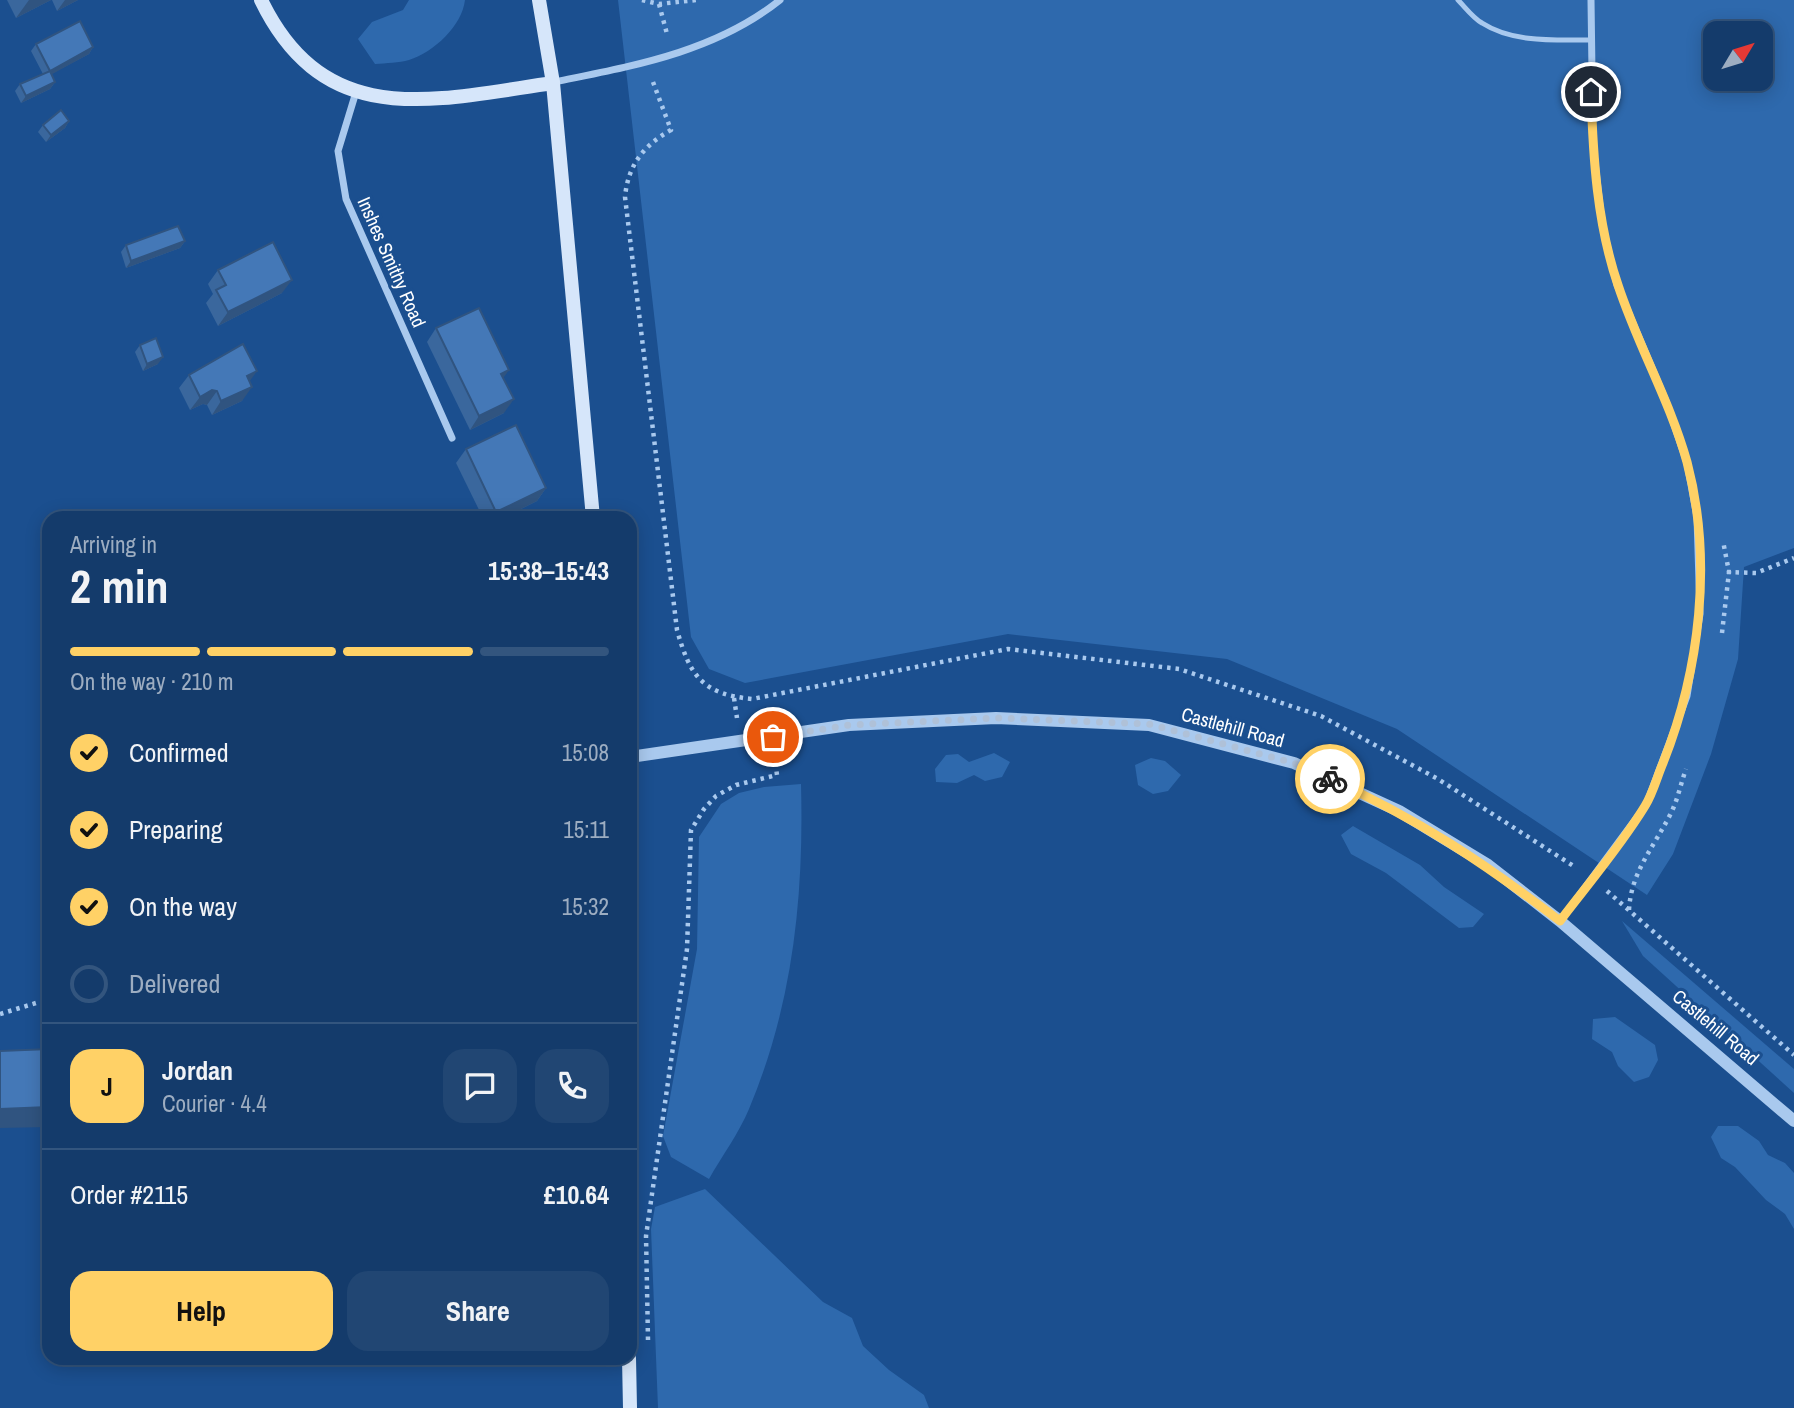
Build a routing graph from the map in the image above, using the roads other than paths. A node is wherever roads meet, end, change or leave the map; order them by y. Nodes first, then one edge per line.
1 (261, 0) edge
2 (539, 0) edge
3 (780, 0) edge
4 (1458, 0) edge
5 (1591, 0) edge
6 (1591, 40) junction
7 (553, 83) junction
8 (356, 92) junction
9 (453, 438) dead end
10 (592, 511) edge
11 (637, 756) edge
12 (1560, 921) junction
13 (1794, 1121) edge
14 (629, 1365) edge
15 (630, 1408) edge

1 - 8 main road
2 - 7 main road
3 - 7 street
4 - 6 lane
5 - 6 street
6 - 12 street
7 - 8 main road
7 - 10 main road
8 - 9 street, Inshes Smithy Road
11 - 12 street, Castlehill Road
12 - 13 street, Castlehill Road
14 - 15 main road

